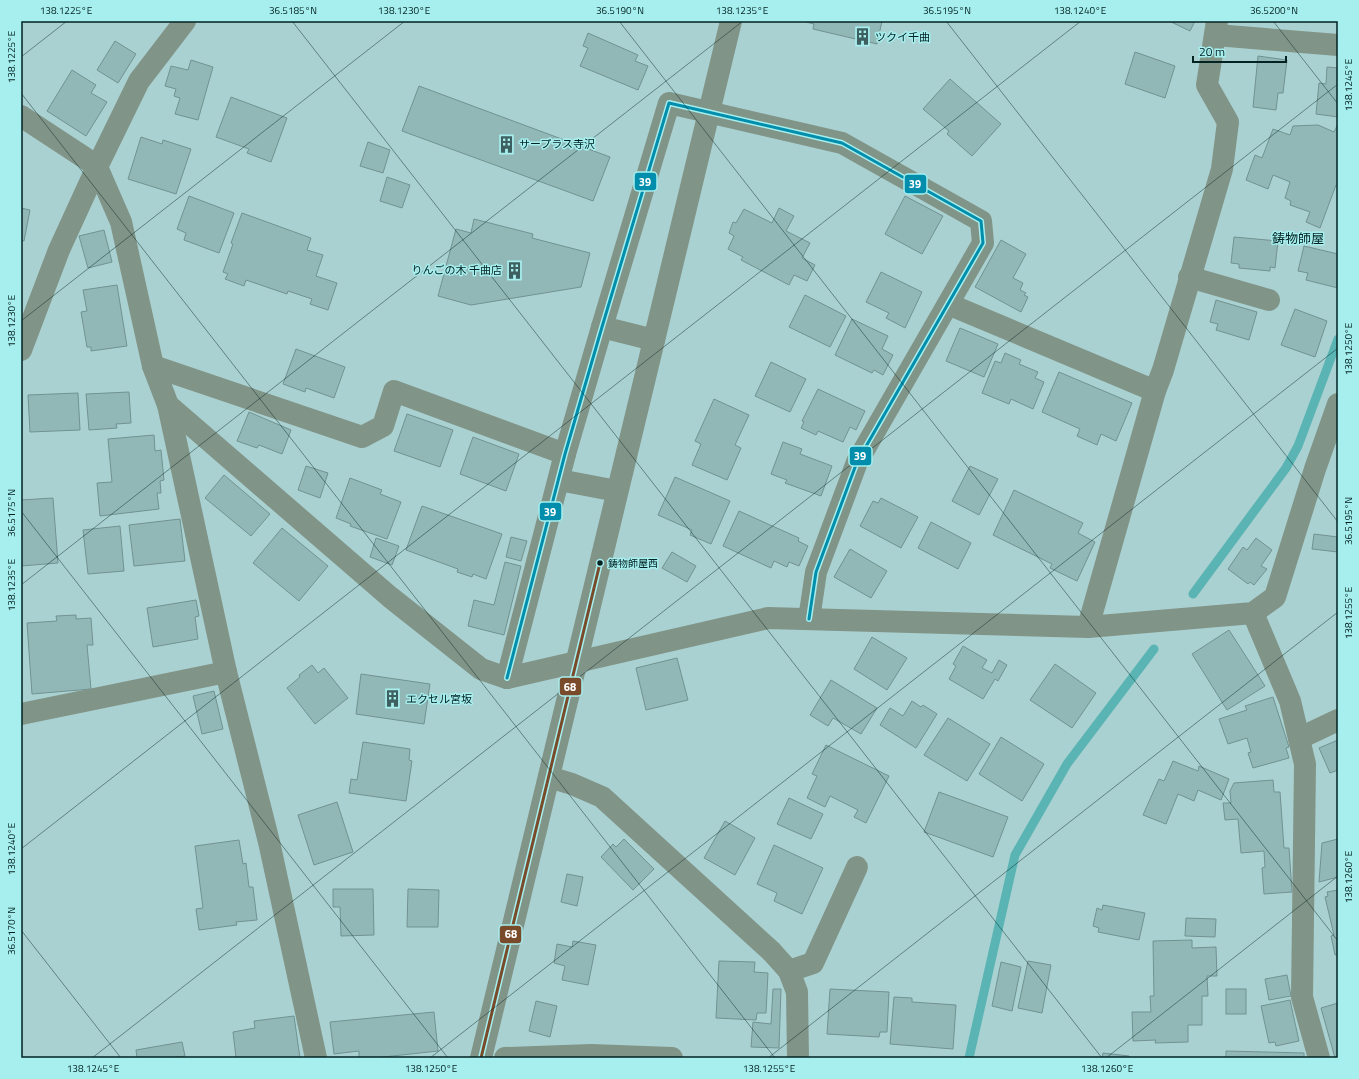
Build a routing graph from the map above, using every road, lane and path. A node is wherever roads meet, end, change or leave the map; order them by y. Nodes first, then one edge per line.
1 (186, 21) edge
2 (731, 21) edge
3 (1217, 28) edge
4 (1338, 45) edge
5 (709, 113) junction
6 (21, 116) edge
7 (97, 167) junction
8 (1189, 277) junction
9 (1269, 300) dead end
10 (948, 304) junction
11 (602, 327) junction
12 (654, 340) junction
13 (21, 350) edge
14 (152, 366) junction
15 (1155, 391) junction
16 (1338, 404) edge
17 (168, 405) junction
18 (565, 454) junction
19 (559, 480) junction
20 (617, 491) junction
21 (1253, 612) junction
22 (809, 619) junction
23 (1088, 627) junction
24 (576, 662) junction
25 (226, 672) junction
26 (507, 678) junction
27 (21, 714) edge
28 (1338, 720) edge
29 (1300, 738) junction
30 (549, 776) junction
31 (857, 867) dead end
32 (789, 971) junction
33 (316, 1058) edge
34 (481, 1058) edge
35 (505, 1058) edge
36 (672, 1058) edge
37 (798, 1058) edge
38 (1319, 1058) edge

1 - 7 street
2 - 5 street
3 - 4 street
3 - 8 street
5 - 10 street
5 - 11 street
5 - 12 street
6 - 7 street
7 - 13 street
7 - 14 street
8 - 9 street
8 - 15 street
10 - 15 street
10 - 22 street
11 - 12 street
11 - 18 street
12 - 20 street
14 - 17 street
14 - 18 street
15 - 23 street
16 - 21 street
17 - 25 street
17 - 26 street
18 - 19 street
19 - 20 street
19 - 26 street
20 - 24 street
21 - 23 street
21 - 29 street
22 - 23 street
22 - 24 street
24 - 26 street
24 - 30 street
25 - 27 street
25 - 33 street
28 - 29 street
29 - 38 street
30 - 32 street
30 - 34 street
31 - 32 street
32 - 37 street
35 - 36 street

